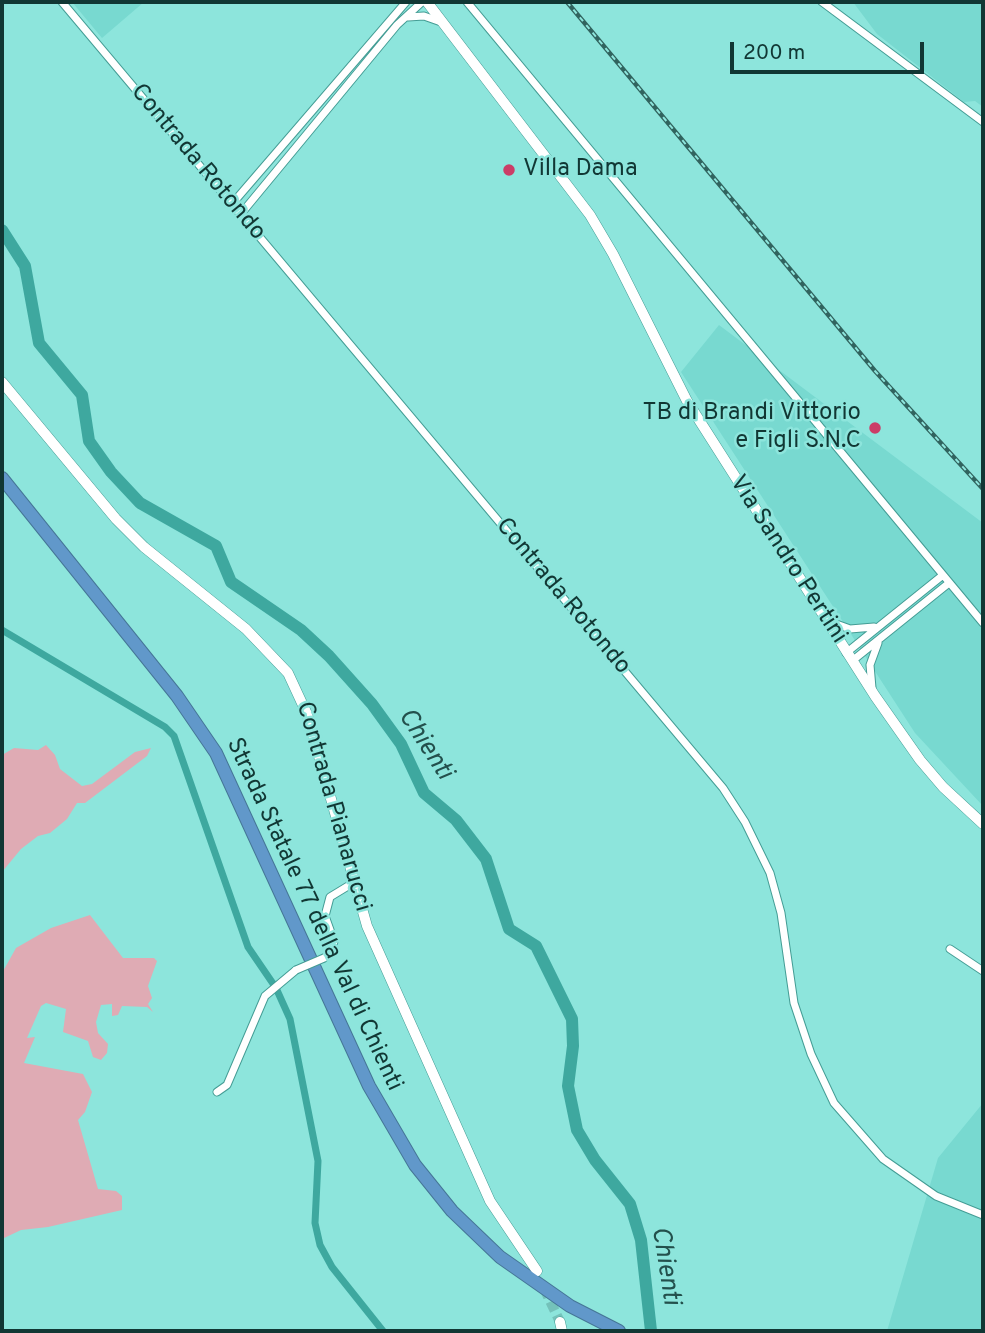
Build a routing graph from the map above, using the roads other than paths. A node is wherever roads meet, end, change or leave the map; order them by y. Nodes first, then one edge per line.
1 (62, 2) edge
2 (425, 2) edge
3 (467, 2) edge
4 (822, 2) edge
5 (404, 3) edge
6 (408, 17) junction
7 (444, 24) junction
8 (983, 122) edge
9 (232, 204) junction
10 (240, 215) junction
11 (2, 382) edge
12 (2, 478) edge
13 (2, 491) edge
14 (943, 575) junction
15 (949, 583) junction
16 (905, 604) junction
17 (912, 612) junction
18 (825, 620) junction
19 (983, 623) edge
20 (878, 626) junction
21 (882, 636) junction
22 (849, 657) junction
23 (875, 696) junction
24 (983, 824) edge
25 (353, 883) junction
26 (950, 949) dead end
27 (983, 971) edge
28 (217, 1092) dead end
29 (983, 1215) edge
30 (537, 1272) dead end
31 (601, 1331) edge
32 (619, 1331) edge

1 - 9 street, Contrada Rotondo
2 - 6 street
2 - 7 street, Via Sandro Pertini
3 - 14 street
4 - 8 street
5 - 9 street
6 - 7 street
6 - 10 street
7 - 18 street, Via Sandro Pertini
9 - 10 street, Contrada Rotondo
10 - 29 street, Contrada Rotondo
11 - 25 street, Contrada Pianarucci
12 - 32 highway, Strada Statale 77 della Val di Chienti
13 - 31 highway, Strada Statale 77 della Val di Chienti
14 - 15 street
14 - 16 street
15 - 17 street
15 - 19 street
16 - 17 street
16 - 20 street
17 - 21 street
18 - 20 street
18 - 22 street, Via Sandro Pertini
20 - 22 street
21 - 22 street
21 - 23 street
22 - 23 street, Via Sandro Pertini
23 - 24 street, Via Sandro Pertini
25 - 28 street, bridge
25 - 30 street, Contrada Pianarucci
26 - 27 street

